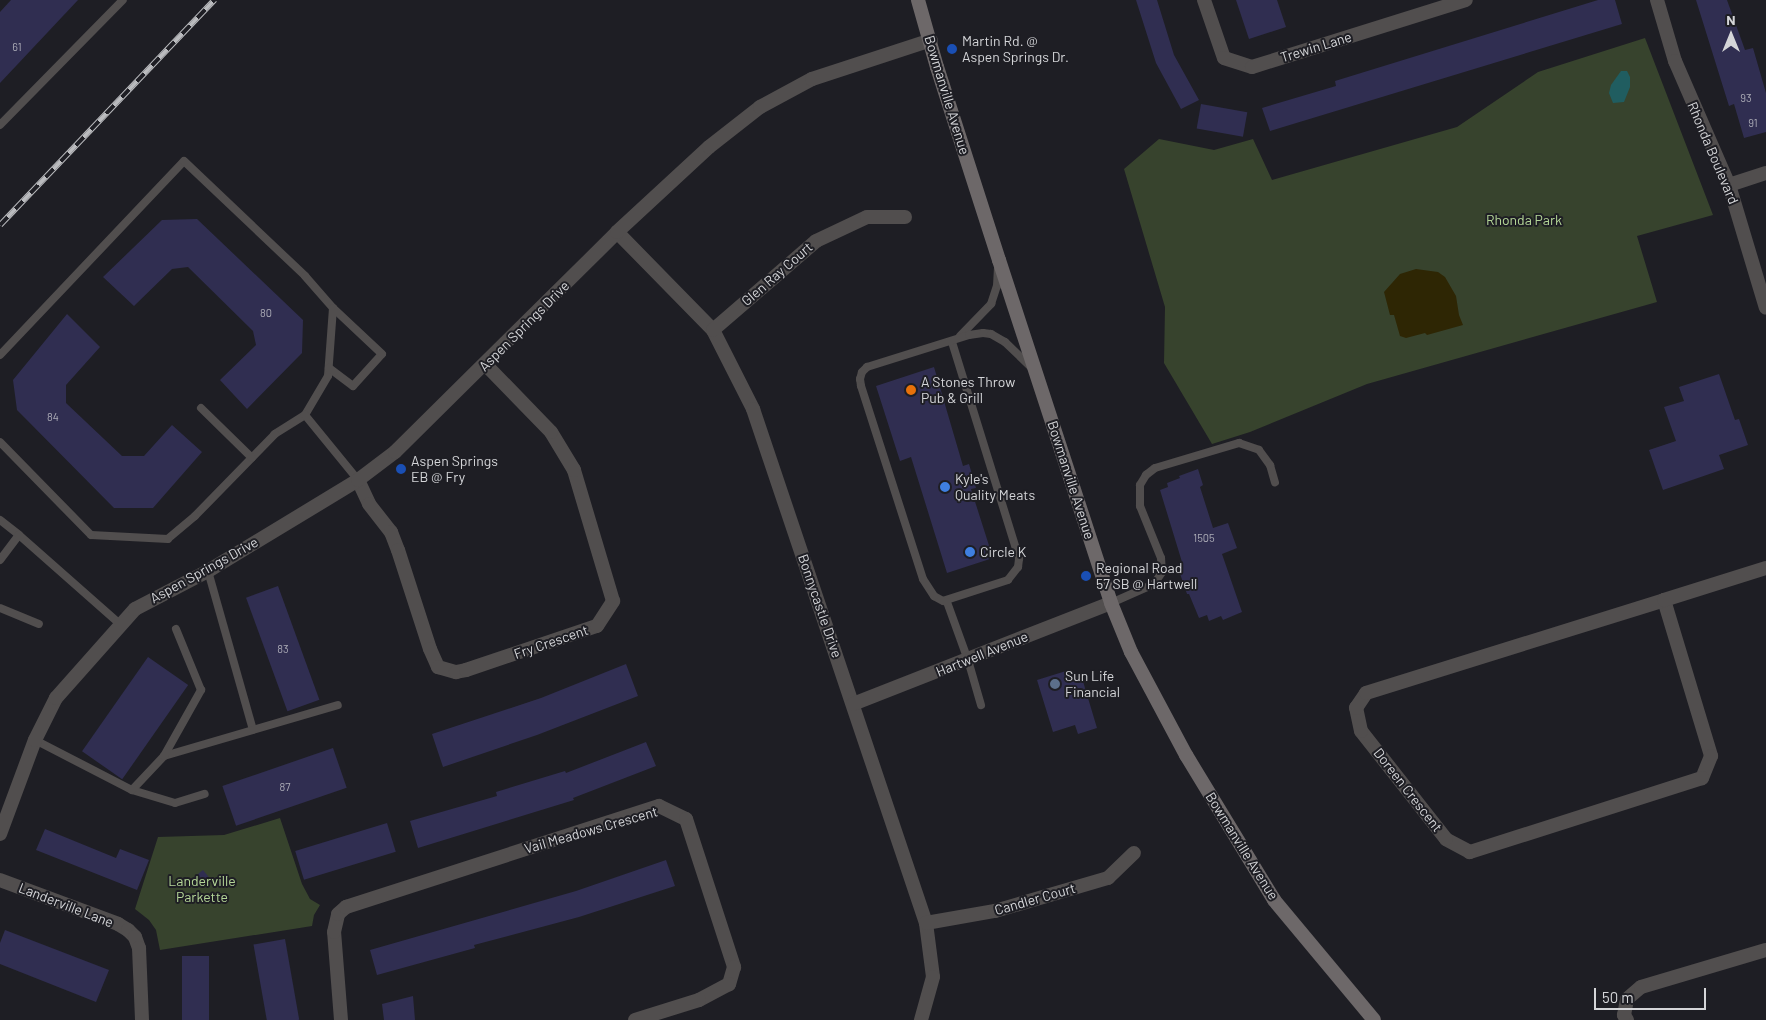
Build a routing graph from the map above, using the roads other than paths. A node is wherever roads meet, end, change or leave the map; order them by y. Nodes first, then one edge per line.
1 (123, 0) edge
2 (918, 0) edge
3 (1204, 0) edge
4 (1466, 0) edge
5 (1657, 0) edge
6 (931, 40) junction
7 (0, 124) edge
8 (1766, 173) edge
9 (1729, 185) junction
10 (905, 217) dead end
11 (616, 232) junction
12 (999, 260) junction
13 (333, 308) junction
14 (1766, 308) edge
15 (712, 330) junction
16 (956, 340) junction
17 (0, 354) edge
18 (486, 364) junction
19 (329, 368) junction
20 (1035, 371) junction
21 (201, 408) dead end
22 (306, 415) junction
23 (0, 442) edge
24 (252, 458) junction
25 (358, 480) junction
26 (1275, 482) dead end
27 (0, 520) edge
28 (19, 535) junction
29 (0, 560) edge
30 (1766, 568) edge
31 (208, 571) junction
32 (1664, 600) junction
33 (947, 602) junction
34 (1111, 603) junction
35 (0, 608) edge
36 (39, 624) dead end
37 (121, 626) junction
38 (176, 629) dead end
39 (968, 660) junction
40 (853, 704) junction
41 (338, 705) dead end
42 (981, 705) dead end
43 (253, 730) junction
44 (35, 740) junction
45 (164, 756) junction
46 (132, 790) junction
47 (205, 794) dead end
48 (0, 834) edge
49 (1134, 852) dead end
50 (0, 880) edge
51 (926, 923) junction
52 (1766, 950) edge
53 (142, 1020) edge
54 (341, 1020) edge
55 (635, 1020) edge
56 (922, 1020) edge
57 (1374, 1020) edge
58 (1627, 1020) edge

1 - 7 lane
2 - 6 main road, Bowmanville Avenue
3 - 4 street, Trewin Lane
5 - 9 street, Rhonda Boulevard
6 - 11 street, Aspen Springs Drive
6 - 12 main road, Bowmanville Avenue
8 - 9 street
9 - 14 street, Rhonda Boulevard
10 - 15 street, Glen Ray Court
11 - 15 street, Bonnycastle Drive
11 - 18 street, Aspen Springs Drive
12 - 16 lane
12 - 20 main road, Bowmanville Avenue
13 - 17 lane
13 - 19 lane
13 - 19 lane
15 - 40 street, Bonnycastle Drive
16 - 20 lane
16 - 33 lane
16 - 33 lane
18 - 25 street, Aspen Springs Drive
18 - 25 street, Fry Crescent
19 - 22 lane
20 - 34 main road, Bowmanville Avenue
21 - 24 lane
22 - 24 lane
22 - 25 lane
23 - 24 lane
25 - 31 street, Aspen Springs Drive
26 - 34 lane
27 - 28 lane
28 - 29 lane
28 - 37 lane
30 - 32 street, Doreen Crescent
31 - 37 street, Aspen Springs Drive
31 - 43 lane
32 - 32 street, Doreen Crescent
33 - 39 lane
34 - 39 street, Hartwell Avenue
34 - 57 main road, Bowmanville Avenue
35 - 36 lane
37 - 44 street, Aspen Springs Drive
38 - 45 lane
39 - 40 street, Hartwell Avenue
39 - 42 lane
40 - 51 street, Bonnycastle Drive
41 - 43 lane
43 - 45 lane
44 - 46 lane
44 - 48 street, Aspen Springs Drive
45 - 46 lane
46 - 47 lane
49 - 51 street, Candler Court
50 - 53 street, Landerville Lane
51 - 56 street, Bonnycastle Drive
52 - 58 street
54 - 55 street, Vail Meadows Crescent

